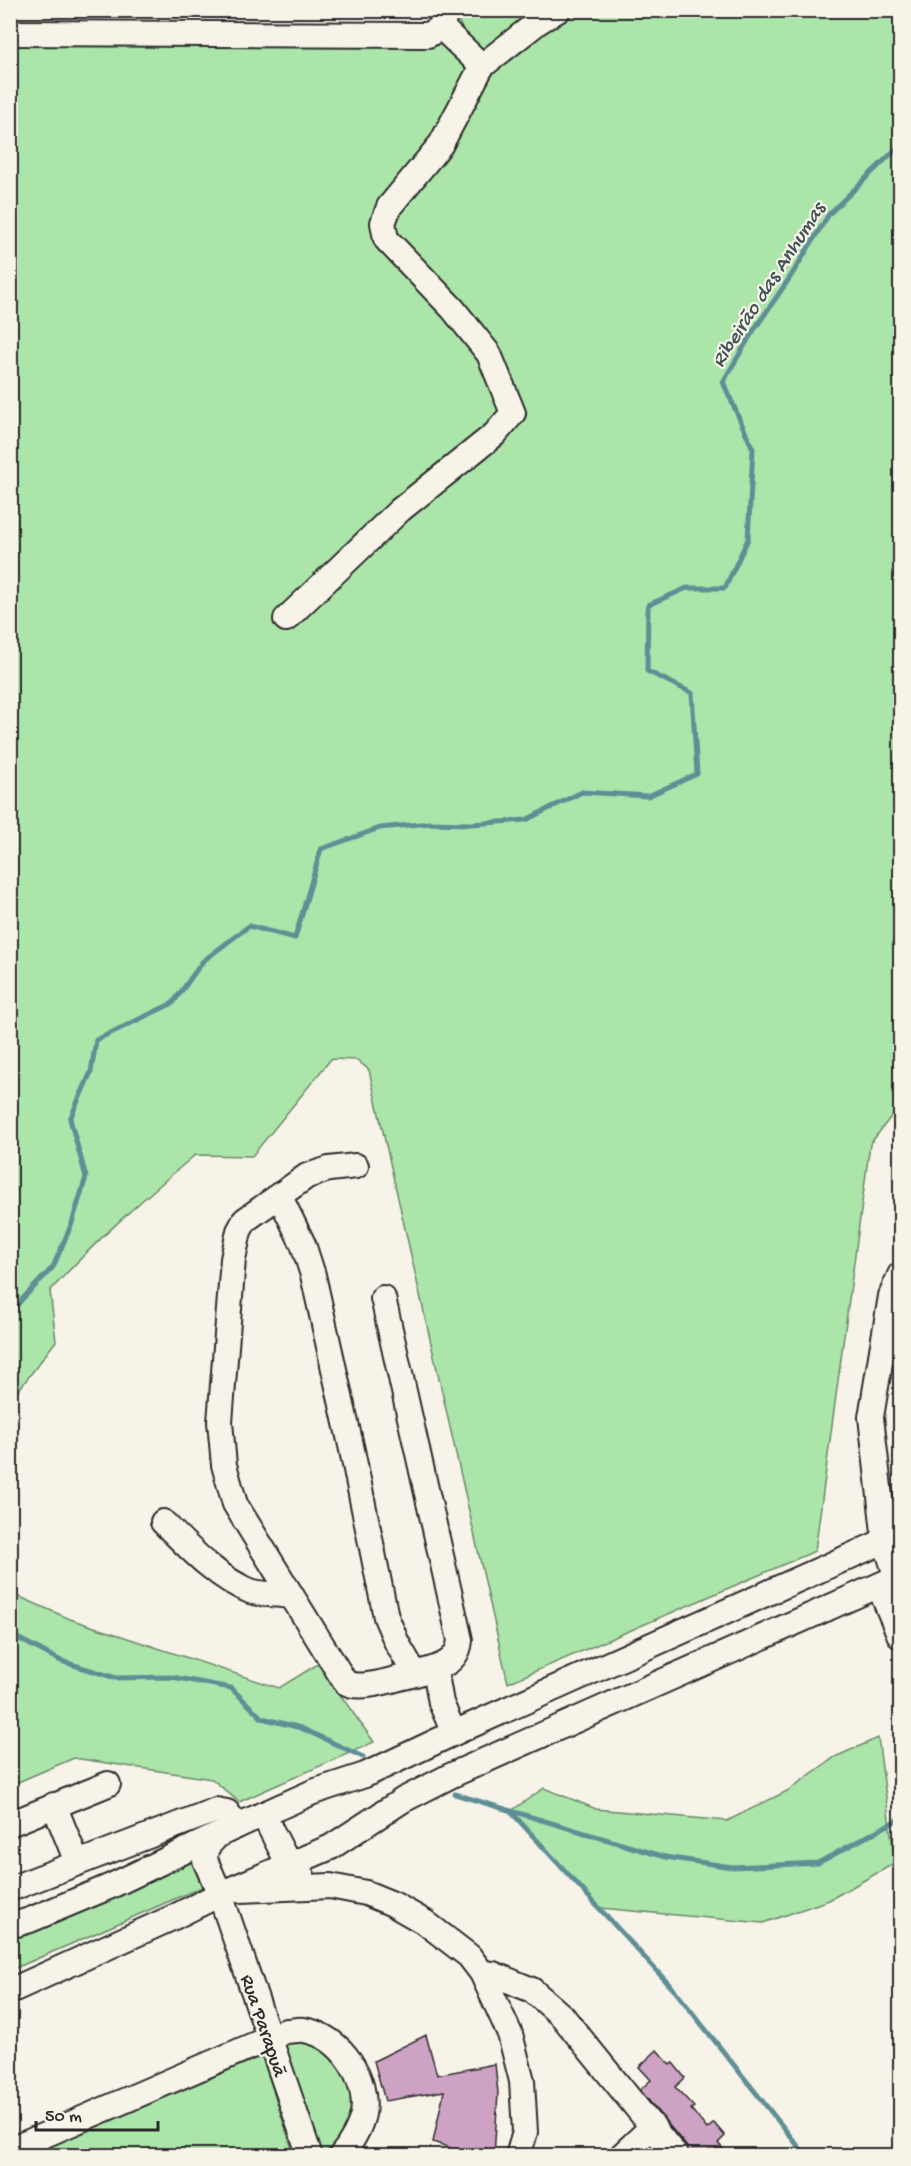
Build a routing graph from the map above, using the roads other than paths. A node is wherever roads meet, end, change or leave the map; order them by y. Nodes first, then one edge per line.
1 (558, 10) edge
2 (444, 17) edge
3 (10, 33) edge
4 (482, 66) junction
5 (286, 619) dead end
6 (356, 1166) dead end
7 (279, 1195) junction
8 (900, 1275) edge
9 (383, 1298) dead end
10 (163, 1522) dead end
11 (893, 1538) edge
12 (898, 1577) edge
13 (291, 1596) junction
14 (884, 1598) dead end
15 (900, 1636) edge
16 (425, 1671) junction
17 (585, 1675) junction
18 (598, 1710) junction
19 (454, 1733) junction
20 (108, 1784) dead end
21 (54, 1805) junction
22 (263, 1814) junction
23 (10, 1824) edge
24 (237, 1826) junction
25 (215, 1838) junction
26 (77, 1862) junction
27 (290, 1865) junction
28 (330, 1886) junction
29 (10, 1889) edge
30 (225, 1892) junction
31 (10, 1926) edge
32 (482, 1973) junction
33 (10, 1992) edge
34 (270, 2038) junction
35 (653, 2127) junction
36 (10, 2150) edge
37 (310, 2156) edge
38 (341, 2156) edge
39 (518, 2156) edge
40 (621, 2156) edge
41 (676, 2156) edge

1 - 4 street
2 - 3 street
2 - 4 street
4 - 5 street
6 - 7 street
7 - 13 street
7 - 16 street
8 - 11 street
9 - 16 street
10 - 13 street
11 - 12 street
11 - 17 street
12 - 18 street
13 - 16 street
14 - 15 street
16 - 19 street
17 - 18 street
17 - 19 street
18 - 27 street
19 - 22 street
20 - 21 street
21 - 23 street
21 - 26 street
22 - 24 street
22 - 27 street
24 - 25 street
24 - 26 street
25 - 30 street, Rua Parapuã
25 - 31 street
26 - 29 street
27 - 28 street
27 - 30 street
28 - 30 street
28 - 32 street
30 - 33 street
30 - 34 street, Rua Parapuã
32 - 35 street
32 - 39 street
34 - 36 street
34 - 37 street, Rua Parapuã
34 - 38 street
35 - 40 street
35 - 41 street

